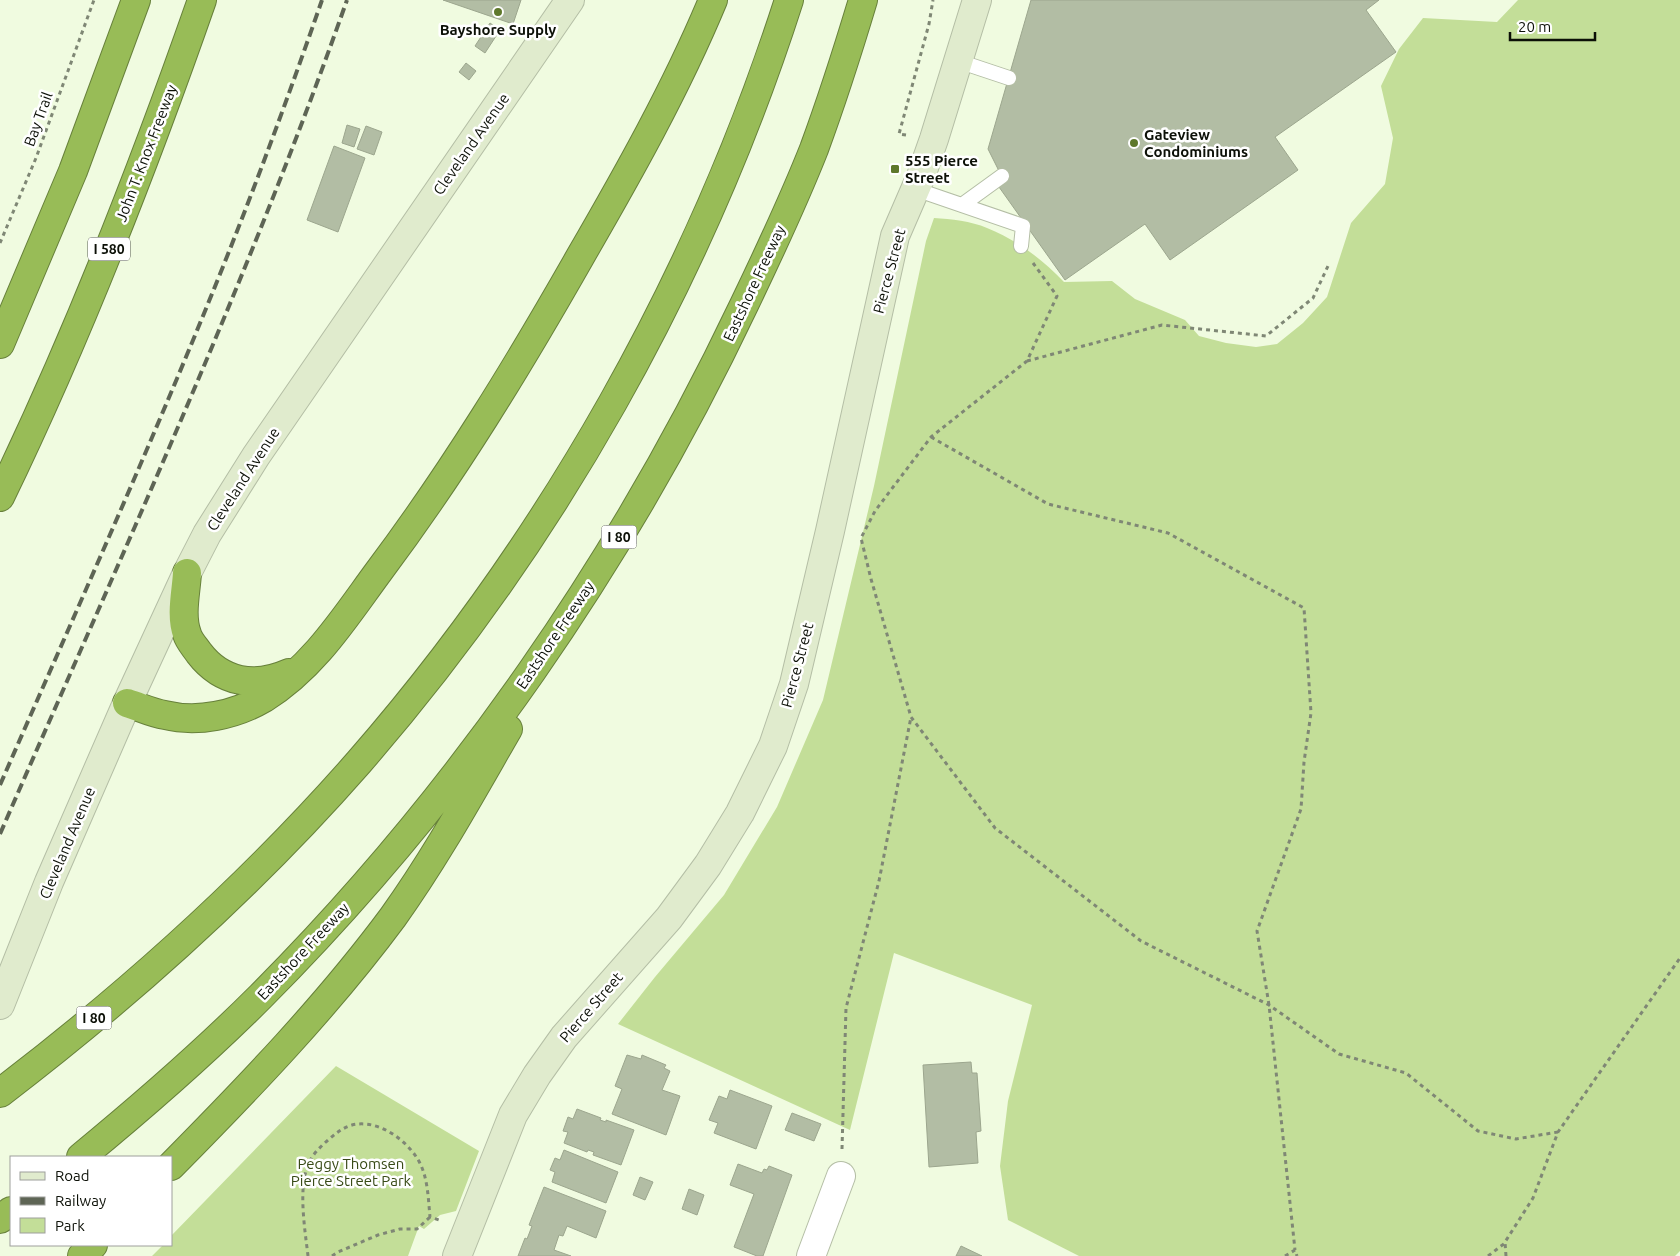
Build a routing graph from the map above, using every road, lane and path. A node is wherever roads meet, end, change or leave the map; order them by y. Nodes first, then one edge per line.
1 (94, 0) edge
2 (136, 0) edge
3 (202, 0) edge
4 (570, 0) edge
5 (713, 0) edge
6 (789, 0) edge
7 (863, 0) edge
8 (933, 0) edge
9 (976, 0) edge
10 (958, 61) junction
11 (1009, 78) dead end
12 (934, 139) junction
13 (1002, 176) dead end
14 (915, 190) junction
15 (962, 205) junction
16 (0, 243) edge
17 (1021, 246) joint
18 (1328, 266) dead end
19 (0, 344) edge
20 (1027, 361) junction
21 (931, 437) junction
22 (1, 496) edge
23 (613, 547) junction
24 (187, 572) junction
25 (319, 650) junction
26 (128, 703) junction
27 (911, 717) junction
28 (1680, 958) edge
29 (0, 1005) edge
30 (1269, 1005) junction
31 (0, 1093) edge
32 (1558, 1132) junction
33 (82, 1156) edge
34 (172, 1165) edge
35 (841, 1176) joint
36 (430, 1217) junction
37 (467, 1230) junction
38 (1505, 1242) junction
39 (93, 1246) edge
40 (1294, 1250) junction
41 (82, 1256) edge
42 (308, 1256) edge
43 (332, 1256) edge
44 (457, 1256) edge
45 (811, 1256) edge
46 (1285, 1256) edge
47 (1297, 1256) edge
48 (1488, 1256) edge
49 (1506, 1256) edge

1 - 16 path, Bay Trail
2 - 19 highway
3 - 22 highway, John T. Knox Freeway / I 580
4 - 24 street, Cleveland Avenue
5 - 25 highway
6 - 31 highway, I 80
7 - 23 highway, Eastshore Freeway / I 80
8 - 12 path
9 - 10 street, Pierce Street
10 - 11 lane
10 - 12 street, Pierce Street
12 - 14 street, Pierce Street
13 - 15 lane
14 - 15 lane
14 - 37 street, Pierce Street
15 - 17 lane
17 - 20 path
18 - 20 path
20 - 21 path
21 - 27 path
21 - 30 path
23 - 33 highway, Eastshore Freeway / I 80
23 - 34 highway
24 - 25 highway
24 - 26 street, Cleveland Avenue
25 - 26 highway
26 - 29 street, Cleveland Avenue
27 - 30 path
27 - 35 path
28 - 32 path
30 - 32 path
30 - 40 path
32 - 38 path
35 - 45 street
36 - 37 path
36 - 42 path
36 - 43 path
37 - 44 street, Pierce Street
38 - 48 path
38 - 49 path
39 - 41 highway
40 - 46 path
40 - 47 path

